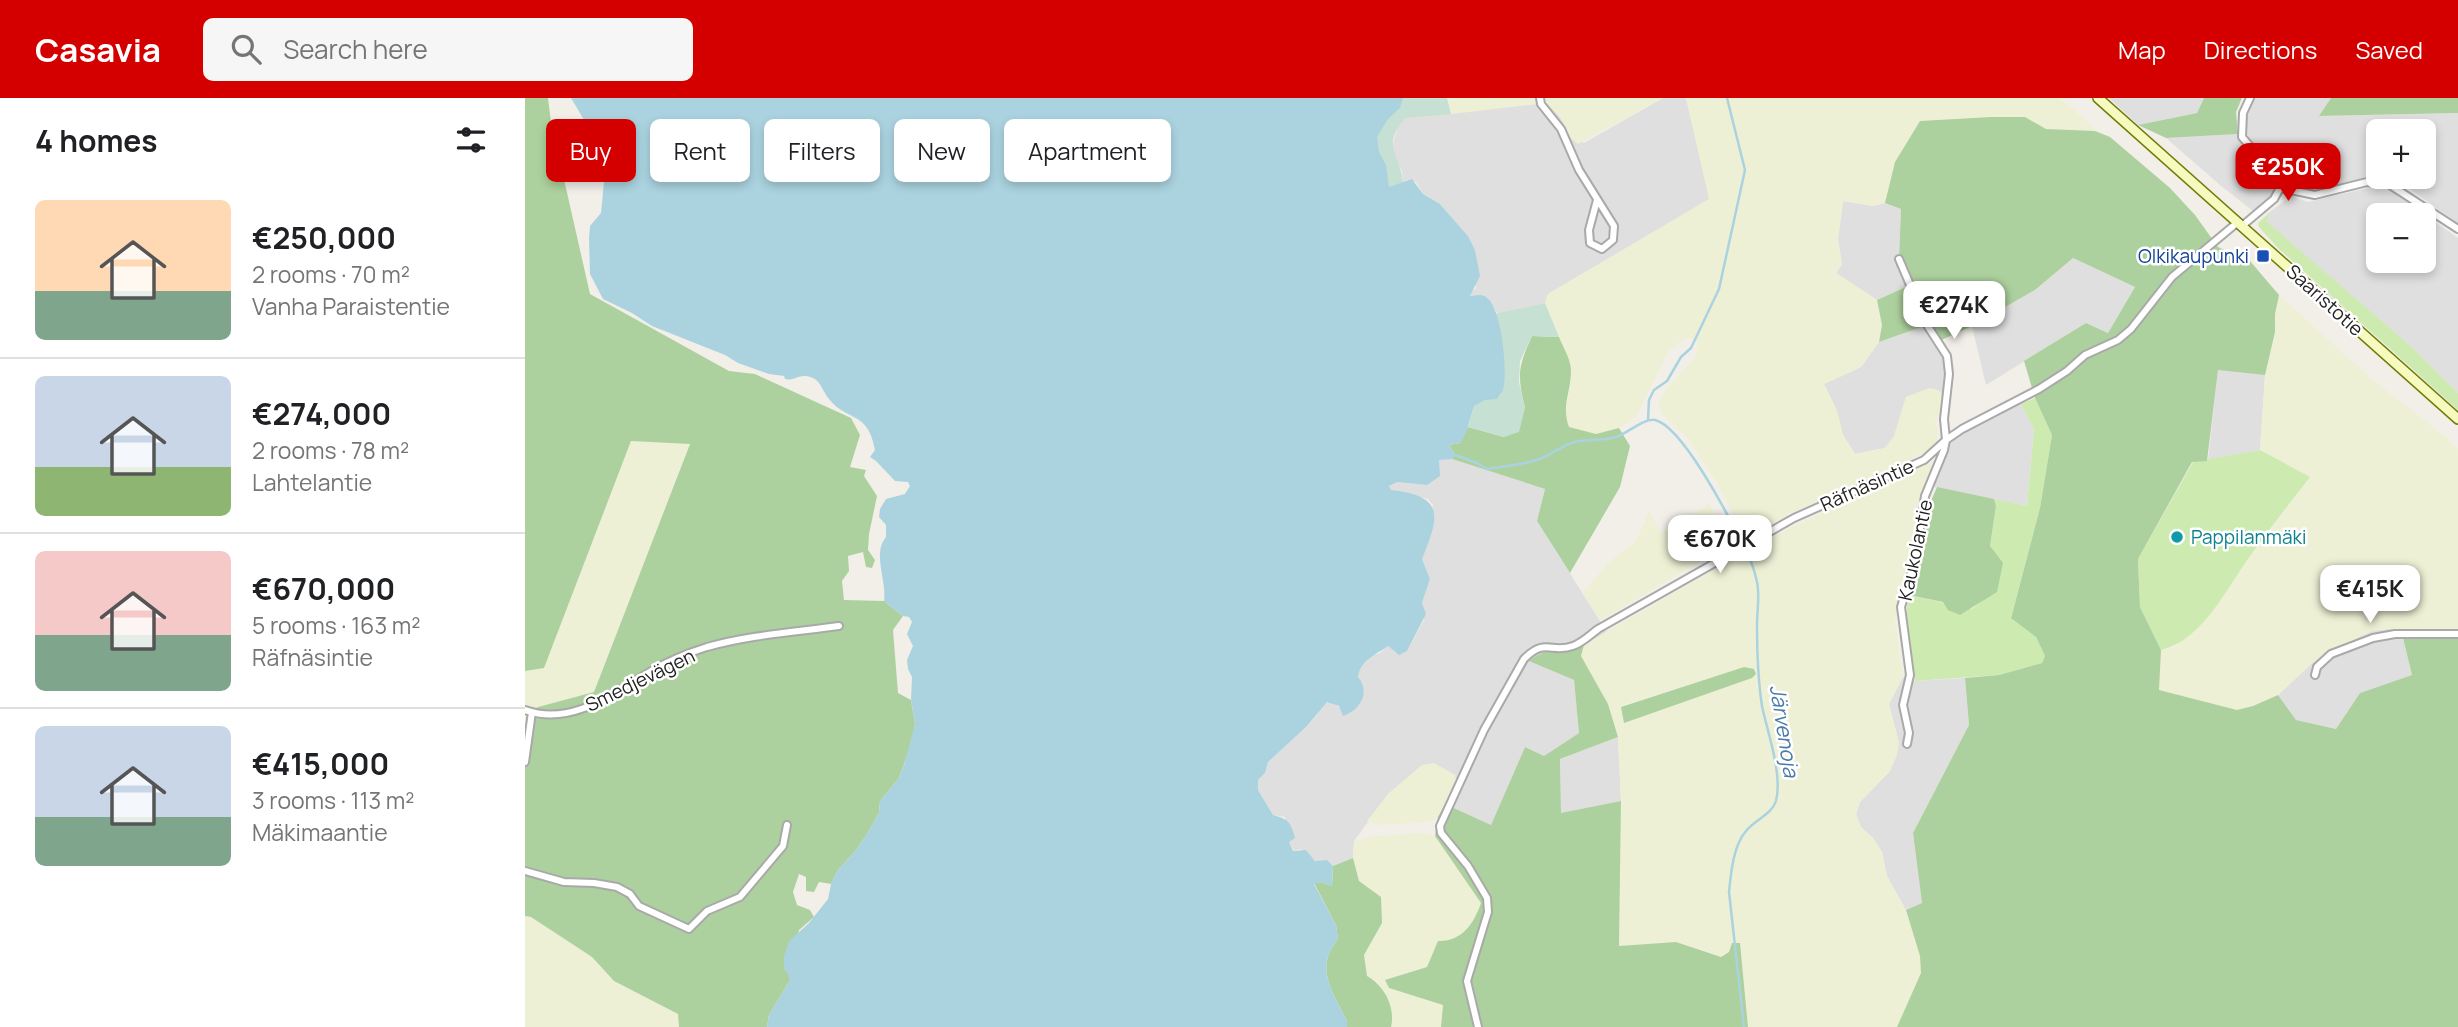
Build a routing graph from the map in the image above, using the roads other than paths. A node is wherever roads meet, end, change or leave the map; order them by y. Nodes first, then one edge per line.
1 (1540, 98) edge
2 (2098, 98) edge
3 (2250, 98) edge
4 (2280, 188) junction
5 (1597, 200) junction
6 (2240, 224) junction
7 (2458, 229) edge
8 (1899, 259) dead end
9 (2458, 419) edge
10 (1946, 440) junction
11 (839, 626) dead end
12 (2458, 635) edge
13 (2315, 675) dead end
14 (529, 711) edge
15 (1907, 744) dead end
16 (525, 762) edge
17 (787, 825) dead end
18 (525, 871) edge
19 (1478, 1027) edge

1 - 5 street
2 - 6 main road, Saaristotie
3 - 4 street
4 - 6 street, Räfnäsintie
4 - 7 street
5 - 5 street
6 - 9 main road, Saaristotie
6 - 10 street, Räfnäsintie
8 - 10 street, Kaukolantie
10 - 15 street, Kaukolantie
10 - 19 street, Räfnäsintie
11 - 14 street, Smedjevägen
12 - 13 street
14 - 16 street
17 - 18 street

